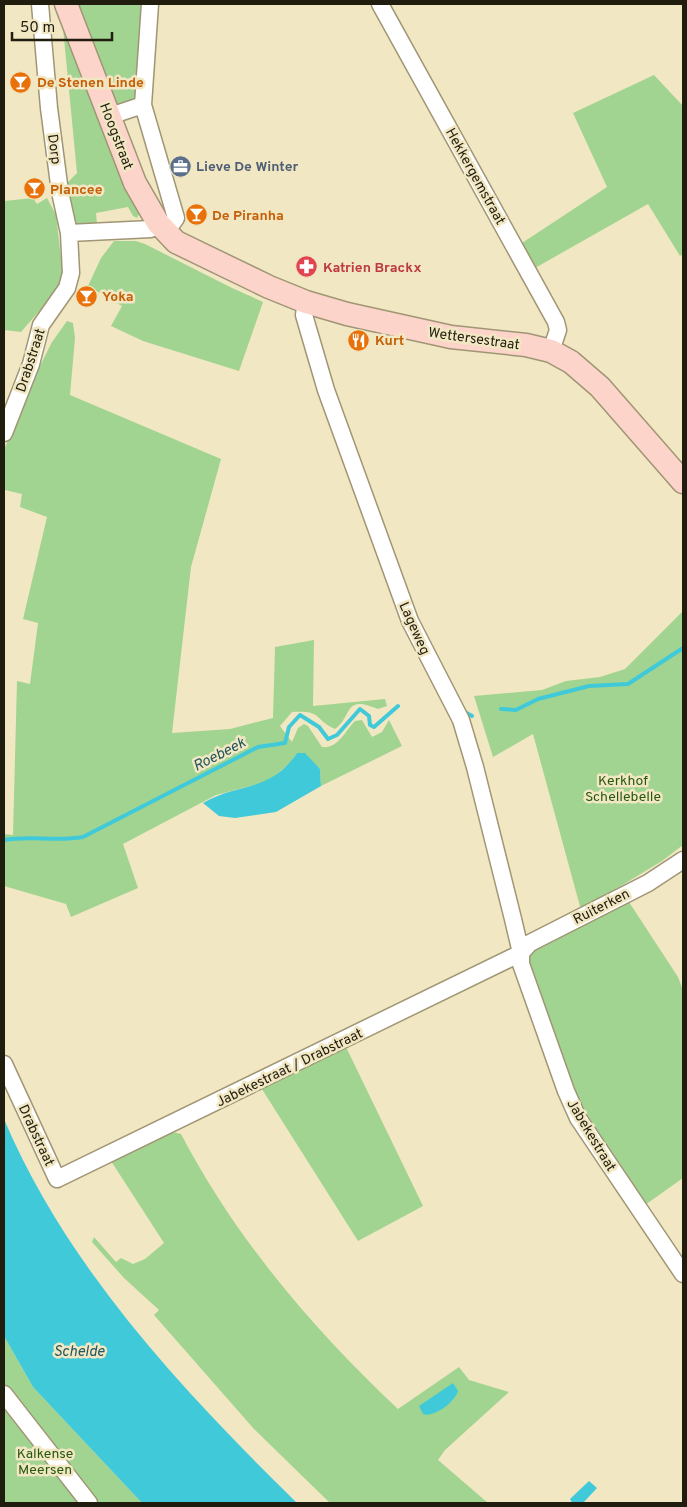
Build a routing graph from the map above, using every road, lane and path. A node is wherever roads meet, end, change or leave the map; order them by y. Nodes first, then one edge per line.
1 (40, 4) edge
2 (66, 4) edge
3 (150, 4) edge
4 (380, 4) edge
5 (143, 105) junction
6 (110, 116) junction
7 (162, 228) junction
8 (69, 233) junction
9 (192, 251) joint
10 (306, 302) junction
11 (551, 351) junction
12 (4, 433) edge
13 (683, 482) edge
14 (683, 860) edge
15 (521, 954) junction
16 (4, 1064) edge
17 (57, 1179) joint
18 (683, 1274) edge
19 (4, 1394) edge
20 (89, 1503) edge

1 - 8 street, Dorp
2 - 6 main road, Hoogstraat
3 - 5 street
4 - 11 street, Hekkergemstraat
5 - 6 street
5 - 7 street
6 - 7 main road, Hoogstraat
7 - 8 street
7 - 9 main road, Hoogstraat
8 - 12 street, Drabstraat
9 - 10 main road, Wettersestraat
10 - 11 main road, Wettersestraat
10 - 15 street, Lageweg
11 - 13 main road, Wettersestraat
14 - 15 street, Ruiterken
15 - 17 street, Jabekestraat / Drabstraat
15 - 18 street, Jabekestraat
16 - 17 street, Drabstraat
19 - 20 street

